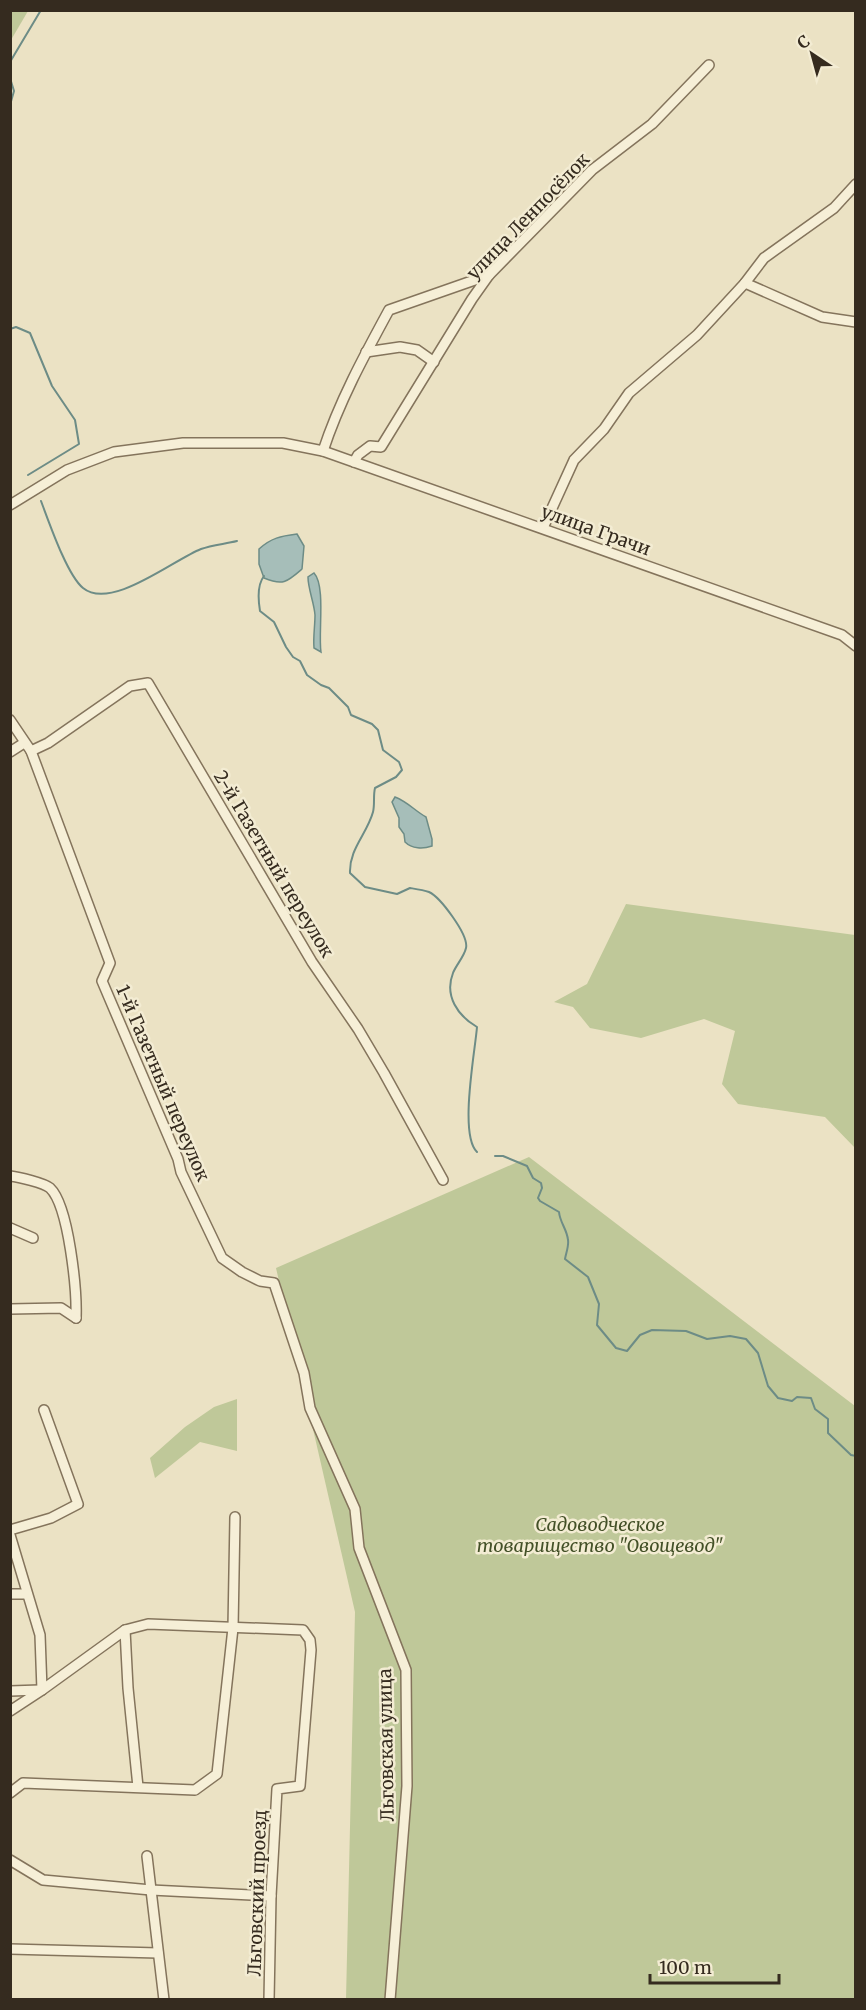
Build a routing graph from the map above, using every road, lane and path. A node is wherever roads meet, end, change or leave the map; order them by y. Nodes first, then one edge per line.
1 (709, 65) dead end
2 (855, 184) edge
3 (489, 275) junction
4 (745, 283) junction
5 (855, 322) edge
6 (366, 352) junction
7 (434, 362) junction
8 (323, 451) junction
9 (354, 462) junction
10 (10, 505) edge
11 (543, 528) junction
12 (855, 646) edge
13 (10, 720) edge
14 (27, 747) junction
15 (10, 752) edge
16 (10, 1176) edge
17 (443, 1180) dead end
18 (10, 1228) edge
19 (33, 1238) dead end
20 (222, 1258) joint
21 (10, 1309) edge
22 (44, 1410) dead end
23 (235, 1517) dead end
24 (10, 1530) edge
25 (10, 1535) edge
26 (10, 1594) edge
27 (27, 1594) junction
28 (233, 1628) junction
29 (125, 1630) junction
30 (42, 1690) junction
31 (10, 1691) edge
32 (10, 1711) edge
33 (138, 1786) junction
34 (10, 1793) edge
35 (147, 1856) dead end
36 (10, 1860) edge
37 (151, 1890) junction
38 (270, 1896) junction
39 (10, 1949) edge
40 (158, 1953) junction
41 (164, 2000) edge
42 (269, 2000) edge
43 (390, 2000) edge

1 - 3 street, улица Ленпосёлок
2 - 4 street
3 - 6 street
3 - 7 street, улица Ленпосёлок
4 - 5 street
4 - 11 street
6 - 7 street
6 - 8 street
7 - 9 street, улица Ленпосёлок
8 - 9 street, улица Грачи
8 - 10 street, улица Грачи
9 - 11 street, улица Грачи
11 - 12 street, улица Грачи
13 - 14 street, 1-й Газетный переулок
14 - 15 street
14 - 17 street, 2-й Газетный переулок
14 - 20 street, 1-й Газетный переулок
16 - 21 street
18 - 19 street
20 - 43 street, Льговская улица
22 - 24 street
23 - 28 street
25 - 27 street
26 - 27 street
27 - 30 street
28 - 29 street
28 - 33 street
28 - 38 street, Льговский проезд
29 - 30 street
29 - 33 street
30 - 31 street
30 - 32 street
33 - 34 street
35 - 37 street
36 - 37 street
37 - 38 street
37 - 40 street
38 - 42 street, Льговский проезд
39 - 40 street
40 - 41 street

